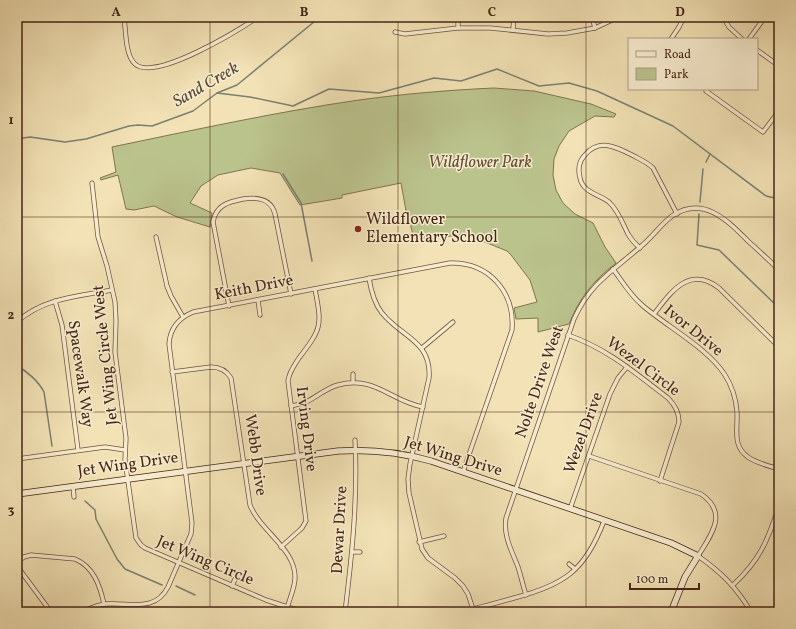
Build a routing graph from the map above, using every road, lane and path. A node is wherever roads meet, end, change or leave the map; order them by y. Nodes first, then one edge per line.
1 (124, 17) edge
2 (258, 17) edge
3 (458, 17) edge
4 (514, 17) edge
5 (592, 17) edge
6 (619, 17) edge
7 (684, 17) edge
8 (723, 17) edge
9 (765, 17) edge
10 (458, 28) junction
11 (595, 28) junction
12 (513, 29) junction
13 (395, 32) dead end
14 (672, 38) edge
15 (741, 38) edge
16 (751, 38) edge
17 (758, 51) edge
18 (779, 66) edge
19 (139, 67) junction
20 (137, 72) dead end
21 (706, 90) edge
22 (779, 111) edge
23 (92, 183) dead end
24 (677, 214) junction
25 (156, 237) dead end
26 (640, 248) junction
27 (613, 270) junction
28 (779, 270) edge
29 (369, 278) junction
30 (315, 289) junction
31 (112, 290) junction
32 (290, 294) junction
33 (258, 300) junction
34 (55, 301) junction
35 (229, 306) junction
36 (654, 314) junction
37 (260, 315) dead end
38 (183, 317) junction
39 (17, 322) edge
40 (454, 322) dead end
41 (568, 336) junction
42 (779, 347) edge
43 (422, 348) junction
44 (627, 367) junction
45 (172, 372) junction
46 (353, 374) dead end
47 (353, 382) junction
48 (291, 406) junction
49 (423, 407) junction
50 (354, 440) dead end
51 (78, 450) junction
52 (125, 450) junction
53 (355, 450) junction
54 (297, 456) junction
55 (412, 456) junction
56 (589, 456) junction
57 (17, 459) edge
58 (243, 464) junction
59 (779, 469) edge
60 (185, 471) junction
61 (463, 472) junction
62 (127, 479) junction
63 (660, 481) junction
64 (73, 486) junction
65 (515, 490) junction
66 (17, 494) edge
67 (74, 497) dead end
68 (779, 506) edge
69 (570, 509) junction
70 (604, 521) junction
71 (774, 522) junction
72 (779, 523) edge
73 (444, 536) dead end
74 (419, 542) junction
75 (281, 547) junction
76 (352, 552) junction
77 (360, 552) dead end
78 (698, 556) junction
79 (17, 562) edge
80 (178, 563) junction
81 (569, 564) dead end
82 (17, 566) edge
83 (575, 569) junction
84 (235, 579) dead end
85 (733, 585) junction
86 (232, 586) junction
87 (526, 595) junction
88 (104, 604) junction
89 (287, 608) junction
90 (474, 610) edge
91 (52, 612) edge
92 (81, 612) edge
93 (303, 612) edge
94 (345, 612) edge
95 (460, 612) edge
96 (670, 612) edge
97 (751, 612) edge

1 - 19 street
2 - 19 street
3 - 10 street
4 - 12 street
5 - 11 street
6 - 11 street
7 - 14 street
8 - 15 street
9 - 16 street
10 - 12 street
10 - 13 street
11 - 12 street
17 - 18 street
19 - 20 street
21 - 22 street
23 - 31 street, Jet Wing Circle West
24 - 26 street, Nolte Drive West
24 - 26 street
24 - 28 street
25 - 38 street
26 - 27 street, Nolte Drive West
27 - 36 street, Ivor Drive
27 - 41 street, Nolte Drive West
29 - 30 street, Keith Drive
29 - 43 street
29 - 61 street, Keith Drive
30 - 32 street, Keith Drive
30 - 48 street, Irving Drive
31 - 34 street
31 - 52 street, Jet Wing Circle West
32 - 33 street, Keith Drive
32 - 35 street
33 - 35 street, Keith Drive
33 - 37 street
34 - 39 street
34 - 51 street, Spacewalk Way
35 - 38 street, Keith Drive
36 - 42 street
36 - 59 street, Ivor Drive
38 - 45 street
40 - 43 street
41 - 44 street, Wezel Circle
41 - 65 street, Nolte Drive West
43 - 49 street
44 - 56 street, Wezel Drive
44 - 63 street, Wezel Circle
45 - 58 street, Webb Drive
45 - 60 street
46 - 47 street
47 - 48 street
47 - 49 street
48 - 54 street, Irving Drive
49 - 55 street
50 - 53 street, Dewar Drive
51 - 52 street
51 - 57 street
52 - 62 street, Jet Wing Circle West
53 - 54 main road, Jet Wing Drive
53 - 55 main road, Jet Wing Drive
53 - 76 street, Dewar Drive
54 - 58 main road, Jet Wing Drive
54 - 75 street, Irving Drive
55 - 61 main road, Jet Wing Drive
55 - 74 street
56 - 63 street
56 - 69 street, Wezel Drive
58 - 60 main road, Jet Wing Drive
58 - 75 street, Webb Drive
60 - 62 main road, Jet Wing Drive
60 - 80 street
61 - 65 main road, Jet Wing Drive
62 - 64 main road, Jet Wing Drive
62 - 80 street, Jet Wing Circle
63 - 78 street
64 - 66 main road, Jet Wing Drive
64 - 67 street
65 - 69 main road, Jet Wing Drive
65 - 87 street, Nolte Drive West
68 - 71 street
69 - 70 main road, Jet Wing Drive
70 - 78 main road, Jet Wing Drive
70 - 83 street
71 - 72 street
71 - 85 street
73 - 74 street
74 - 90 street
75 - 89 street, Webb Drive
76 - 77 street
76 - 94 street, Dewar Drive
78 - 85 street, Jet Wing Drive
78 - 96 main road
79 - 88 street
80 - 86 street, Jet Wing Circle
80 - 88 street
81 - 83 street
82 - 91 street
83 - 87 street
84 - 86 street
85 - 97 street, Jet Wing Drive
86 - 89 street, Jet Wing Circle
87 - 90 street
88 - 92 street
89 - 93 street, Jet Wing Circle
90 - 95 street

